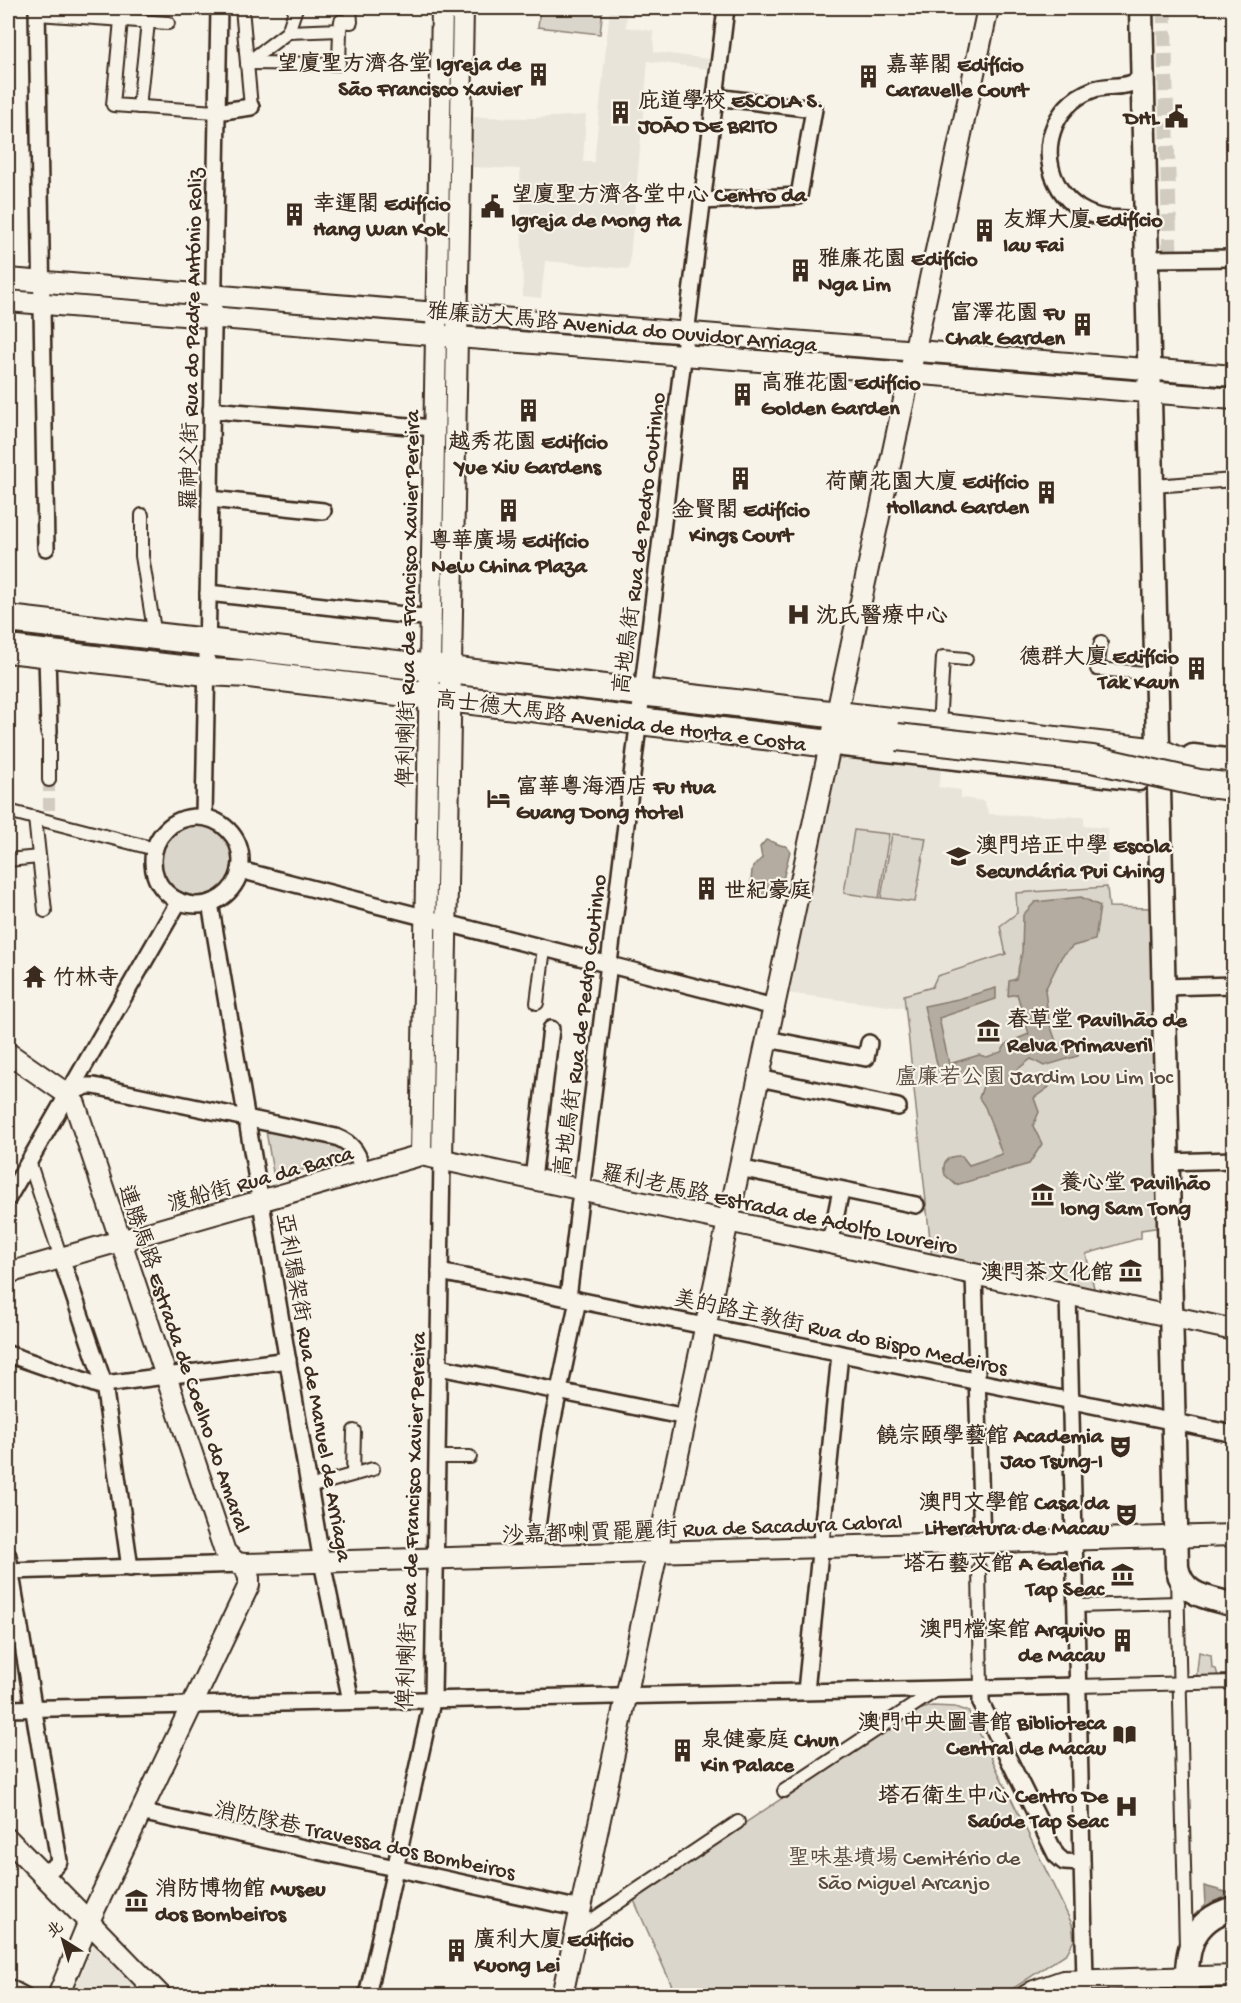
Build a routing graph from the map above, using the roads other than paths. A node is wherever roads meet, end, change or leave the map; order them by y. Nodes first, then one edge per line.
1 (219, 8) edge
2 (243, 8) edge
3 (296, 8) edge
4 (350, 8) edge
5 (442, 8) edge
6 (463, 8) edge
7 (726, 8) edge
8 (988, 8) edge
9 (1141, 8) edge
10 (37, 11) edge
11 (120, 14) edge
12 (148, 22) junction
13 (168, 23) dead end
14 (339, 30) junction
15 (288, 32) junction
16 (247, 63) junction
17 (1143, 74) junction
18 (715, 98) junction
19 (139, 107) junction
20 (251, 107) joint
21 (216, 112) junction
22 (703, 201) junction
23 (1147, 231) junction
24 (1233, 258) edge
25 (1147, 259) junction
26 (8, 279) edge
27 (41, 281) junction
28 (213, 295) junction
29 (8, 301) edge
30 (42, 304) junction
31 (436, 313) junction
32 (457, 315) junction
33 (213, 317) junction
34 (686, 333) junction
35 (436, 335) junction
36 (457, 337) junction
37 (915, 351) junction
38 (684, 355) junction
39 (1150, 370) junction
40 (910, 373) junction
41 (1233, 376) edge
42 (1150, 392) junction
43 (1233, 399) edge
44 (211, 410) junction
45 (434, 428) junction
46 (1233, 480) edge
47 (1153, 486) junction
48 (210, 499) junction
49 (323, 511) dead end
50 (142, 515) dead end
51 (46, 548) dead end
52 (208, 593) junction
53 (431, 618) junction
54 (8, 619) edge
55 (155, 636) junction
56 (207, 642) junction
57 (1101, 642) dead end
58 (8, 649) edge
59 (47, 654) junction
60 (966, 659) dead end
61 (440, 669) junction
62 (207, 672) junction
63 (1157, 674) junction
64 (642, 692) junction
65 (440, 699) junction
66 (837, 715) junction
67 (639, 722) junction
68 (939, 727) junction
69 (49, 732) joint
70 (830, 744) junction
71 (1159, 752) junction
72 (1233, 761) edge
73 (1233, 774) edge
74 (49, 780) tunnel mouth
75 (1159, 782) junction
76 (1233, 787) edge
77 (1233, 799) edge
78 (8, 811) edge
79 (204, 817) junction
80 (35, 818) junction
81 (155, 849) junction
82 (39, 856) junction
83 (8, 860) edge
84 (240, 870) junction
85 (178, 901) junction
86 (210, 903) junction
87 (45, 911) dead end
88 (426, 918) junction
89 (446, 923) junction
90 (544, 948) junction
91 (609, 965) junction
92 (1233, 985) edge
93 (1164, 987) junction
94 (537, 1003) dead end
95 (774, 1007) junction
96 (551, 1029) dead end
97 (767, 1039) junction
98 (869, 1043) dead end
99 (8, 1053) edge
100 (80, 1072) junction
101 (759, 1078) junction
102 (94, 1086) junction
103 (67, 1094) junction
104 (898, 1107) dead end
105 (247, 1119) junction
106 (421, 1155) junction
107 (442, 1160) junction
108 (1233, 1160) edge
109 (29, 1161) junction
110 (1168, 1162) junction
111 (740, 1168) junction
112 (361, 1173) junction
113 (533, 1179) junction
114 (442, 1186) junction
115 (581, 1190) junction
116 (841, 1190) junction
117 (8, 1198) edge
118 (261, 1201) junction
119 (916, 1205) dead end
120 (728, 1221) junction
121 (121, 1241) junction
122 (830, 1243) junction
123 (61, 1258) junction
124 (440, 1272) junction
125 (8, 1273) edge
126 (974, 1274) junction
127 (1068, 1294) junction
128 (573, 1299) junction
129 (1172, 1316) junction
130 (706, 1326) junction
131 (1233, 1330) edge
132 (8, 1354) edge
133 (840, 1354) junction
134 (288, 1360) junction
135 (439, 1367) junction
136 (166, 1376) junction
137 (976, 1382) junction
138 (104, 1384) junction
139 (559, 1391) junction
140 (1069, 1401) junction
141 (686, 1417) junction
142 (1173, 1422) junction
143 (354, 1431) dead end
144 (1233, 1434) edge
145 (437, 1457) junction
146 (470, 1457) dead end
147 (373, 1469) dead end
148 (353, 1474) junction
149 (309, 1486) junction
150 (1233, 1535) edge
151 (1176, 1537) junction
152 (1074, 1540) junction
153 (982, 1543) junction
154 (820, 1548) junction
155 (657, 1552) junction
156 (533, 1556) junction
157 (435, 1559) junction
158 (322, 1562) junction
159 (244, 1564) junction
160 (8, 1566) edge
161 (1177, 1567) junction
162 (130, 1568) junction
163 (979, 1568) dead end
164 (1227, 1603) dead end
165 (1178, 1604) junction
166 (1076, 1606) junction
167 (1233, 1683) edge
168 (1180, 1684) junction
169 (1078, 1686) junction
170 (981, 1688) junction
171 (938, 1689) junction
172 (806, 1691) junction
173 (627, 1695) junction
174 (433, 1699) junction
175 (351, 1701) junction
176 (192, 1704) junction
177 (33, 1708) junction
178 (8, 1709) edge
179 (784, 1791) dead end
180 (140, 1812) junction
181 (738, 1822) dead end
182 (8, 1839) edge
183 (1082, 1863) junction
184 (38, 1869) junction
185 (396, 1869) junction
186 (1233, 1908) edge
187 (581, 1910) junction
188 (88, 1921) junction
189 (1203, 1925) junction
190 (576, 1931) junction
191 (1229, 1976) edge
192 (1186, 1978) edge
193 (8, 1987) edge
194 (1085, 1988) edge
195 (25, 1995) edge
196 (58, 1995) edge
197 (161, 1995) edge
198 (368, 1995) edge
199 (562, 1995) edge
200 (1026, 1995) edge

1 - 21 street, 羅神父街 Rua do Padre António Roliz
2 - 16 street
3 - 15 street
4 - 14 street
5 - 31 street, 俾利喇街 Rua de Francisco Xavier Pereira
6 - 32 street, 俾利喇街 Rua de Francisco Xavier Pereira
7 - 18 street, 高地烏街 Rua de Pedro Coutinho
8 - 37 street
9 - 17 main road
10 - 11 street
10 - 27 street
11 - 12 street
11 - 19 street
12 - 13 street
12 - 19 street
14 - 15 street
14 - 16 street
15 - 16 street
16 - 20 street
17 - 23 main road
17 - 23 street
18 - 22 street, 高地烏街 Rua de Pedro Coutinho
18 - 22 street
19 - 21 street
20 - 21 street
21 - 28 street, 羅神父街 Rua do Padre António Roliz
22 - 34 street, 高地烏街 Rua de Pedro Coutinho
23 - 25 main road
24 - 25 street
25 - 39 main road
26 - 27 street, 雅廉訪大馬路 Avenida do Ouvidor Arriaga
27 - 28 street, 雅廉訪大馬路 Avenida do Ouvidor Arriaga
27 - 30 street
28 - 31 street, 雅廉訪大馬路 Avenida do Ouvidor Arriaga
28 - 33 street, 羅神父街 Rua do Padre António Roliz
29 - 30 street, 雅廉訪大馬路 Avenida do Ouvidor Arriaga
30 - 33 street, 雅廉訪大馬路 Avenida do Ouvidor Arriaga
30 - 51 street
31 - 32 street, 雅廉訪大馬路 Avenida do Ouvidor Arriaga
31 - 35 street, 俾利喇街 Rua de Francisco Xavier Pereira
32 - 34 street, 雅廉訪大馬路 Avenida do Ouvidor Arriaga
32 - 36 street, 俾利喇街 Rua de Francisco Xavier Pereira
33 - 35 street, 雅廉訪大馬路 Avenida do Ouvidor Arriaga
33 - 44 street, 羅神父街 Rua do Padre António Roliz
34 - 37 street, 雅廉訪大馬路 Avenida do Ouvidor Arriaga
34 - 38 street, 高地烏街 Rua de Pedro Coutinho
35 - 36 street, 雅廉訪大馬路 Avenida do Ouvidor Arriaga
35 - 45 street, 俾利喇街 Rua de Francisco Xavier Pereira
36 - 38 street, 雅廉訪大馬路 Avenida do Ouvidor Arriaga
36 - 61 street, 俾利喇街 Rua de Francisco Xavier Pereira
37 - 39 street, 雅廉訪大馬路 Avenida do Ouvidor Arriaga
37 - 40 street
38 - 40 street, 雅廉訪大馬路 Avenida do Ouvidor Arriaga
38 - 64 street, 高地烏街 Rua de Pedro Coutinho
39 - 41 street, 雅廉訪大馬路 Avenida do Ouvidor Arriaga
39 - 42 main road
40 - 42 street, 雅廉訪大馬路 Avenida do Ouvidor Arriaga
40 - 66 street
42 - 43 street, 雅廉訪大馬路 Avenida do Ouvidor Arriaga
42 - 47 main road
44 - 45 street
44 - 48 street, 羅神父街 Rua do Padre António Roliz
45 - 53 street, 俾利喇街 Rua de Francisco Xavier Pereira
46 - 47 street
47 - 63 main road
48 - 49 street
48 - 52 street, 羅神父街 Rua do Padre António Roliz
50 - 55 street
52 - 53 street
52 - 56 street, 羅神父街 Rua do Padre António Roliz
53 - 61 street, 俾利喇街 Rua de Francisco Xavier Pereira
54 - 55 main road, 高士德大馬路 Avenida de Horta e Costa
55 - 56 main road, 高士德大馬路 Avenida de Horta e Costa
56 - 61 main road, 高士德大馬路 Avenida de Horta e Costa
56 - 62 street, 羅神父街 Rua do Padre António Roliz
57 - 63 street
58 - 59 main road, 高士德大馬路 Avenida de Horta e Costa
59 - 62 main road, 高士德大馬路 Avenida de Horta e Costa
59 - 69 street
60 - 68 street
61 - 64 main road, 高士德大馬路 Avenida de Horta e Costa
61 - 65 street, 俾利喇街 Rua de Francisco Xavier Pereira
62 - 65 main road, 高士德大馬路 Avenida de Horta e Costa
62 - 79 street
63 - 71 main road
64 - 66 main road, 高士德大馬路 Avenida de Horta e Costa
64 - 67 street, 高地烏街 Rua de Pedro Coutinho
65 - 67 main road, 高士德大馬路 Avenida de Horta e Costa
65 - 88 street, 俾利喇街 Rua de Francisco Xavier Pereira
65 - 89 street, 俾利喇街 Rua de Francisco Xavier Pereira
66 - 68 main road, 高士德大馬路 Avenida de Horta e Costa
66 - 70 street
67 - 70 main road, 高士德大馬路 Avenida de Horta e Costa
67 - 91 street, 高地烏街 Rua de Pedro Coutinho
68 - 71 main road, 高士德大馬路 Avenida de Horta e Costa
69 - 74 street
70 - 75 main road, 高士德大馬路 Avenida de Horta e Costa
70 - 76 main road, bridge
70 - 95 street
71 - 72 main road, 高士德大馬路 Avenida de Horta e Costa
71 - 73 main road
71 - 75 main road
75 - 77 main road, 高士德大馬路 Avenida de Horta e Costa
75 - 93 main road
78 - 80 street
79 - 81 street
79 - 84 street
80 - 81 street
80 - 82 street
81 - 85 street
82 - 83 street
82 - 87 street
84 - 86 street
84 - 88 street
85 - 86 street
85 - 100 street
86 - 105 street, 亞利鴉架街 Rua de Manuel de Arriaga
88 - 89 street
88 - 106 street, 俾利喇街 Rua de Francisco Xavier Pereira
89 - 90 street
89 - 107 street, 俾利喇街 Rua de Francisco Xavier Pereira
90 - 91 street
90 - 94 street
91 - 95 street
91 - 115 street, 高地烏街 Rua de Pedro Coutinho
92 - 93 street
93 - 110 main road
95 - 97 street
96 - 113 street
97 - 98 street
97 - 101 street
99 - 103 street, 連勝馬路 Estrada de Coelho do Amaral
100 - 102 street
100 - 103 street
101 - 104 street
101 - 111 street
102 - 103 street
102 - 105 street
103 - 109 street
103 - 121 street, 連勝馬路 Estrada de Coelho do Amaral
105 - 112 street
105 - 118 street, 亞利鴉架街 Rua de Manuel de Arriaga
106 - 107 street, 羅利老馬路 Estrada de Adolfo Loureiro
106 - 112 street, 渡船街 Rua da Barca
106 - 114 street
107 - 113 street, 羅利老馬路 Estrada de Adolfo Loureiro
107 - 114 street, 俾利喇街 Rua de Francisco Xavier Pereira
108 - 110 street
109 - 117 street
109 - 123 street
110 - 129 main road
111 - 116 street
111 - 120 street
112 - 118 street, 渡船街 Rua da Barca
113 - 115 street, 羅利老馬路 Estrada de Adolfo Loureiro
114 - 124 street, 俾利喇街 Rua de Francisco Xavier Pereira
115 - 120 street, 羅利老馬路 Estrada de Adolfo Loureiro
115 - 128 street, 高地烏街 Rua de Pedro Coutinho
116 - 119 street
116 - 122 street
118 - 121 street, 渡船街 Rua da Barca
118 - 134 street, 亞利鴉架街 Rua de Manuel de Arriaga
120 - 122 street, 羅利老馬路 Estrada de Adolfo Loureiro
120 - 130 street
121 - 123 street, 渡船街 Rua da Barca
121 - 136 street, 連勝馬路 Estrada de Coelho do Amaral
122 - 126 street, 羅利老馬路 Estrada de Adolfo Loureiro
123 - 125 street, 渡船街 Rua da Barca
123 - 138 street
124 - 128 street, 美的路主教街 Rua do Bispo Medeiros
124 - 135 street, 俾利喇街 Rua de Francisco Xavier Pereira
126 - 127 street, 羅利老馬路 Estrada de Adolfo Loureiro
126 - 137 street
127 - 129 street, 羅利老馬路 Estrada de Adolfo Loureiro
127 - 140 street
128 - 130 street, 美的路主教街 Rua do Bispo Medeiros
128 - 139 street, 高地烏街 Rua de Pedro Coutinho
129 - 131 street, 羅利老馬路 Estrada de Adolfo Loureiro
129 - 142 main road
130 - 133 street, 美的路主教街 Rua do Bispo Medeiros
130 - 141 street
132 - 138 street
133 - 137 street, 美的路主教街 Rua do Bispo Medeiros
133 - 154 street
134 - 136 street
134 - 149 street, 亞利鴉架街 Rua de Manuel de Arriaga
135 - 139 street
135 - 145 street, 俾利喇街 Rua de Francisco Xavier Pereira
136 - 138 street
136 - 159 street, 連勝馬路 Estrada de Coelho do Amaral
137 - 140 street, 美的路主教街 Rua do Bispo Medeiros
137 - 153 street
138 - 162 street
139 - 141 street
139 - 156 street, 高地烏街 Rua de Pedro Coutinho
140 - 142 street, 美的路主教街 Rua do Bispo Medeiros
140 - 152 street
141 - 155 street
142 - 144 street, 美的路主教街 Rua do Bispo Medeiros
142 - 151 main road
143 - 148 street
145 - 146 street
145 - 157 street, 俾利喇街 Rua de Francisco Xavier Pereira
147 - 148 street
148 - 149 street
149 - 158 street, 亞利鴉架街 Rua de Manuel de Arriaga
150 - 151 street, 沙嘉都喇賈罷麗街 Rua de Sacadura Cabral
151 - 152 street, 沙嘉都喇賈罷麗街 Rua de Sacadura Cabral
151 - 161 main road
152 - 153 street, 沙嘉都喇賈罷麗街 Rua de Sacadura Cabral
152 - 166 street
153 - 154 street, 沙嘉都喇賈罷麗街 Rua de Sacadura Cabral
154 - 155 street, 沙嘉都喇賈罷麗街 Rua de Sacadura Cabral
154 - 172 street
155 - 156 street, 沙嘉都喇賈罷麗街 Rua de Sacadura Cabral
155 - 173 street
156 - 157 street, 沙嘉都喇賈罷麗街 Rua de Sacadura Cabral
157 - 158 street, 沙嘉都喇賈罷麗街 Rua de Sacadura Cabral
157 - 174 street, 俾利喇街 Rua de Francisco Xavier Pereira
158 - 159 street, 沙嘉都喇賈罷麗街 Rua de Sacadura Cabral
158 - 175 street, 亞利鴉架街 Rua de Manuel de Arriaga
159 - 162 street
159 - 176 street, 連勝馬路 Estrada de Coelho do Amaral
160 - 162 street
160 - 177 street
161 - 164 main road
161 - 165 street
163 - 170 street
165 - 166 street
165 - 168 street
166 - 169 street
167 - 168 street
168 - 169 street
168 - 192 street
169 - 170 street
169 - 183 street
170 - 171 street
170 - 183 street
171 - 172 street
171 - 179 street
172 - 173 street
173 - 174 street
173 - 187 street
174 - 175 street
174 - 185 street, 俾利喇街 Rua de Francisco Xavier Pereira
175 - 176 street
176 - 177 street
176 - 180 street, 連勝馬路 Estrada de Coelho do Amaral
177 - 178 street
177 - 184 street
180 - 185 street, 消防隊巷 Travessa dos Bombeiros
180 - 188 street, 連勝馬路 Estrada de Coelho do Amaral
181 - 190 street
182 - 184 street
183 - 194 street
184 - 188 street
185 - 187 street, 消防隊巷 Travessa dos Bombeiros
185 - 198 street, 俾利喇街 Rua de Francisco Xavier Pereira
186 - 189 main road
187 - 190 street
188 - 196 street, 連勝馬路 Estrada de Coelho do Amaral
188 - 197 street
189 - 191 street
189 - 192 main road
190 - 199 street
191 - 192 street
192 - 194 street
193 - 195 street
194 - 200 street

